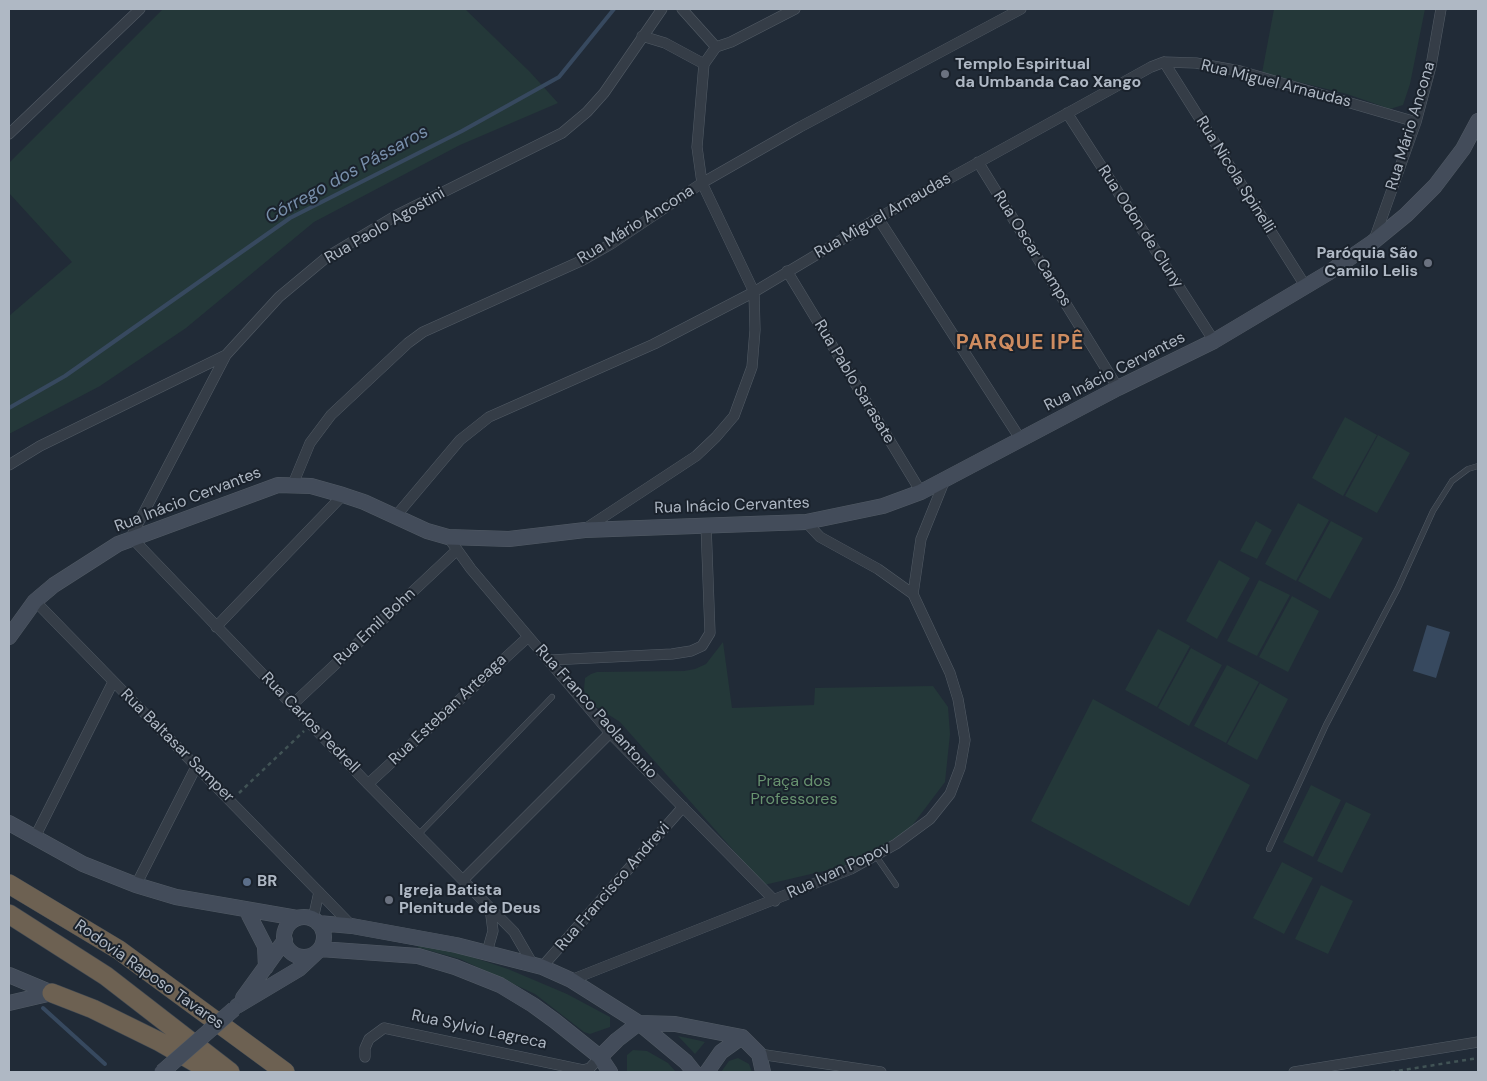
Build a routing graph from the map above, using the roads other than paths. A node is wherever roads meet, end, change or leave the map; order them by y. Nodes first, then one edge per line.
1 (140, 9) edge
2 (662, 9) edge
3 (682, 9) edge
4 (795, 9) edge
5 (1021, 9) edge
6 (1441, 9) edge
7 (642, 36) junction
8 (716, 47) junction
9 (1164, 62) junction
10 (704, 64) junction
11 (1066, 113) junction
12 (1416, 122) junction
13 (1474, 125) edge
14 (9, 134) edge
15 (978, 162) junction
16 (702, 183) junction
17 (878, 218) junction
18 (1374, 242) junction
19 (787, 271) junction
20 (1306, 287) junction
21 (754, 292) junction
22 (1214, 341) junction
23 (226, 355) junction
24 (1118, 388) junction
25 (1021, 440) junction
26 (9, 465) edge
27 (1478, 466) edge
28 (944, 482) junction
29 (293, 484) junction
30 (921, 492) junction
31 (343, 495) junction
32 (396, 517) junction
33 (806, 522) junction
34 (706, 524) junction
35 (584, 530) junction
36 (131, 537) junction
37 (448, 538) junction
38 (457, 550) junction
39 (914, 594) junction
40 (35, 601) junction
41 (216, 627) junction
42 (528, 636) junction
43 (9, 637) edge
44 (550, 660) junction
45 (113, 682) junction
46 (552, 697) dead end
47 (293, 704) junction
48 (610, 733) junction
49 (196, 767) junction
50 (368, 784) junction
51 (683, 807) junction
52 (9, 823) edge
53 (418, 835) junction
54 (34, 838) junction
55 (1269, 849) dead end
56 (876, 855) junction
57 (463, 880) junction
58 (9, 884) edge
59 (136, 885) junction
60 (896, 885) dead end
61 (319, 892) junction
62 (775, 901) junction
63 (490, 908) junction
64 (246, 912) junction
65 (9, 914) edge
66 (297, 918) junction
67 (316, 921) junction
68 (352, 926) junction
69 (284, 938) junction
70 (318, 951) junction
71 (360, 951) junction
72 (487, 952) junction
73 (537, 965) junction
74 (266, 967) junction
75 (298, 969) junction
76 (9, 975) edge
77 (571, 980) junction
78 (52, 992) junction
79 (9, 1003) edge
80 (236, 1007) junction
81 (639, 1023) junction
82 (742, 1037) junction
83 (1478, 1042) edge
84 (759, 1054) junction
85 (365, 1057) dead end
86 (600, 1057) junction
87 (162, 1072) edge
88 (212, 1072) edge
89 (230, 1072) edge
90 (285, 1072) edge
91 (610, 1072) edge
92 (694, 1072) edge
93 (708, 1072) edge
94 (763, 1072) edge
95 (881, 1072) edge
96 (1294, 1072) edge

1 - 14 street
2 - 7 street, Rua Paolo Agostini
3 - 8 street
4 - 8 street
5 - 16 street, Rua Mário Ancona
6 - 12 street, Rua Mário Ancona
7 - 10 street
7 - 23 street, Rua Paolo Agostini
8 - 10 street
9 - 11 street, Rua Miguel Arnaudas
9 - 12 street, Rua Miguel Arnaudas
9 - 20 street, Rua Nicola Spinelli
10 - 16 street
11 - 15 street, Rua Miguel Arnaudas
11 - 22 street, Rua Odon de Cluny
12 - 18 street, Rua Mário Ancona
13 - 18 main road, Rua Inácio Cervantes
15 - 17 street, Rua Miguel Arnaudas
15 - 24 street, Rua Oscar Camps
16 - 21 street
16 - 29 street, Rua Mário Ancona
17 - 19 street, Rua Miguel Arnaudas
17 - 25 street
18 - 20 main road, Rua Inácio Cervantes
19 - 21 street, Rua Miguel Arnaudas
19 - 30 street, Rua Pablo Sarasate
20 - 22 main road, Rua Inácio Cervantes
21 - 32 street, Rua Miguel Arnaudas
21 - 35 street
22 - 24 main road, Rua Inácio Cervantes
23 - 26 street, Rua Paolo Agostini
23 - 36 street
24 - 25 main road, Rua Inácio Cervantes
25 - 28 main road, Rua Inácio Cervantes
27 - 55 lane
28 - 30 main road, Rua Inácio Cervantes
28 - 39 street
29 - 31 main road, Rua Inácio Cervantes
29 - 36 main road, Rua Inácio Cervantes
30 - 33 main road, Rua Inácio Cervantes
31 - 32 main road, Rua Inácio Cervantes
31 - 41 street
32 - 37 main road, Rua Inácio Cervantes
33 - 34 main road, Rua Inácio Cervantes
33 - 39 street
34 - 35 main road, Rua Inácio Cervantes
34 - 44 street
35 - 37 main road, Rua Inácio Cervantes
36 - 40 main road, Rua Inácio Cervantes
36 - 41 street, Rua Carlos Pedrell
37 - 38 street, Rua Franco Paolantonio
38 - 42 street, Rua Franco Paolantonio
38 - 47 street, Rua Emil Bohn
39 - 56 street, Rua Ivan Popov
40 - 43 main road, Rua Inácio Cervantes
40 - 45 street, Rua Baltasar Samper
41 - 47 street, Rua Carlos Pedrell
42 - 44 street, Rua Franco Paolantonio
42 - 50 street, Rua Esteban Arteaga
44 - 48 street, Rua Franco Paolantonio
45 - 49 street, Rua Baltasar Samper
45 - 54 street
46 - 53 lane
47 - 50 street, Rua Carlos Pedrell
48 - 51 street, Rua Franco Paolantonio
48 - 57 street
49 - 59 street
49 - 61 street, Rua Baltasar Samper
50 - 53 street, Rua Carlos Pedrell
51 - 62 street, Rua Franco Paolantonio
51 - 73 street, Rua Francisco Andrevi
52 - 54 main road
53 - 57 street, Rua Carlos Pedrell
54 - 59 main road
56 - 60 lane
56 - 62 street, Rua Ivan Popov
57 - 63 street, Rua Carlos Pedrell
58 - 90 highway, Rodovia Raposo Tavares
59 - 64 main road
61 - 67 street
61 - 68 street, Rua Baltasar Samper
62 - 77 street, Rua Ivan Popov
63 - 72 street
63 - 73 street, Rua Carlos Pedrell
64 - 66 main road
64 - 69 main road
64 - 74 main road
65 - 89 highway, Rodovia Raposo Tavares
66 - 67 main road
66 - 69 main road
67 - 68 main road
67 - 70 main road
68 - 72 main road
69 - 70 main road
69 - 74 main road
70 - 71 main road
70 - 75 main road
71 - 75 main road
71 - 86 main road
72 - 73 main road
73 - 77 main road
74 - 80 main road
75 - 80 main road
76 - 78 main road
77 - 81 main road
78 - 79 main road
78 - 88 highway
80 - 87 main road, bridge
81 - 82 main road
81 - 86 main road
81 - 92 main road
82 - 84 main road
82 - 93 main road
83 - 96 street
84 - 94 main road
84 - 95 street
85 - 86 street, Rua Sylvio Lagreca
86 - 91 main road

